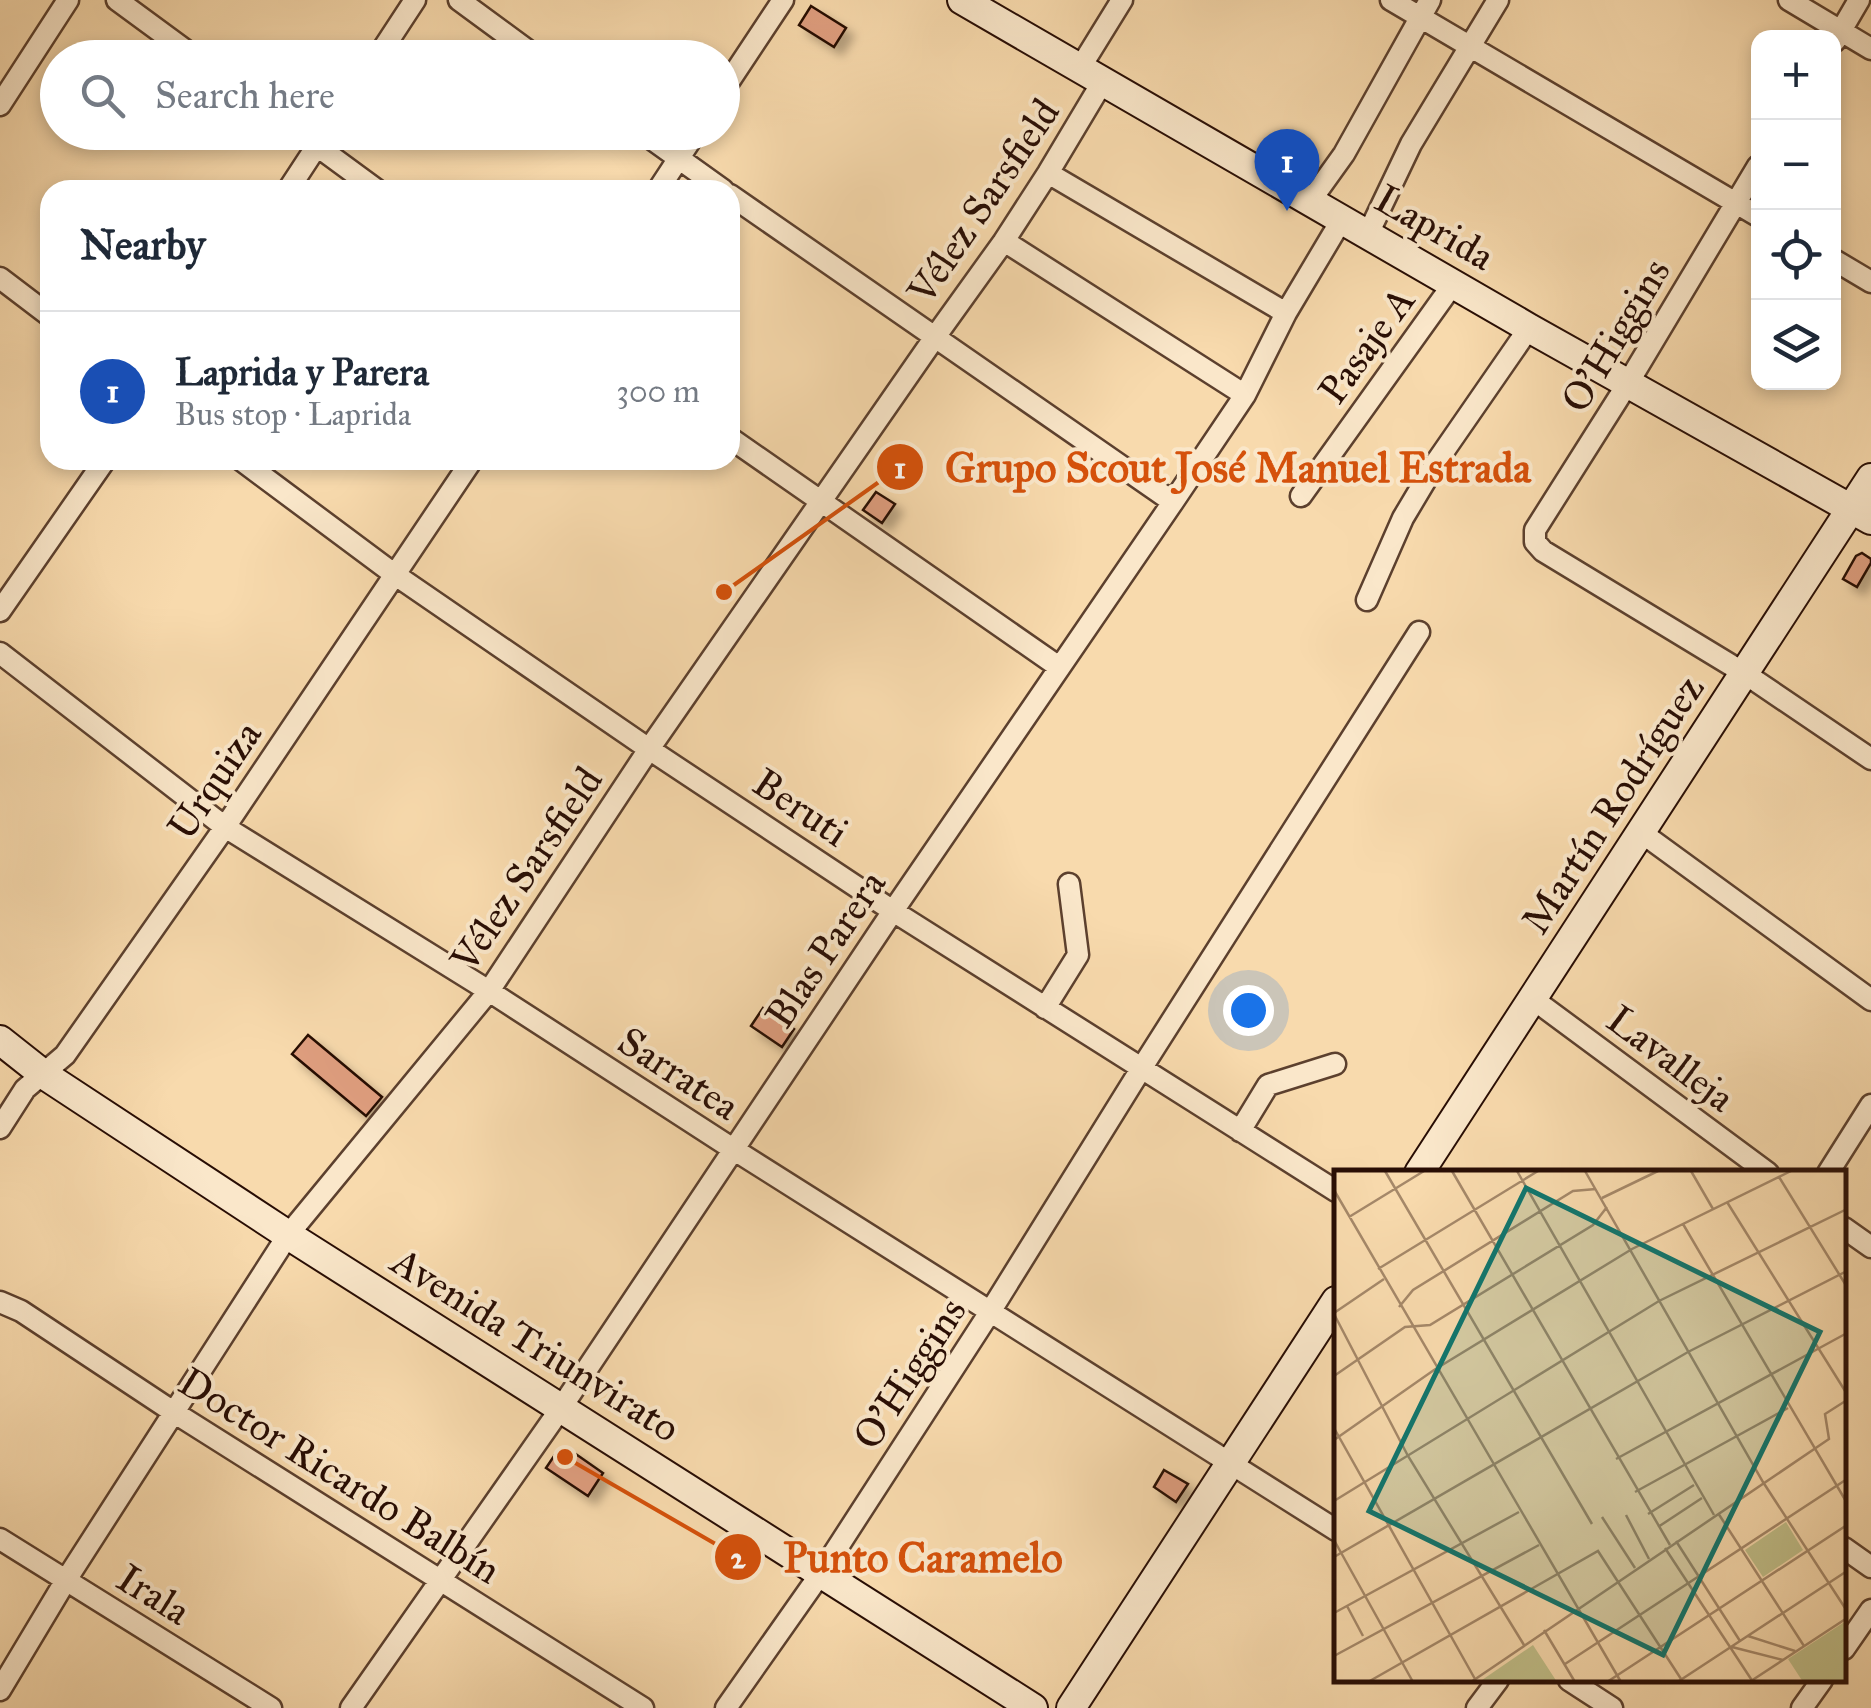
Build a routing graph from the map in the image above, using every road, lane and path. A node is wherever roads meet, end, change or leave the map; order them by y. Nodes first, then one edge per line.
1 (68, 0) edge
2 (117, 0) edge
3 (416, 0) edge
4 (459, 0) edge
5 (784, 0) edge
6 (962, 0) edge
7 (1122, 0) edge
8 (1392, 0) edge
9 (1498, 0) edge
10 (1789, 0) edge
11 (1859, 0) edge
12 (1425, 9) edge
13 (1828, 30) edge
14 (1841, 30) edge
15 (1841, 38) edge
16 (42, 40) edge
17 (171, 40) edge
18 (389, 40) edge
19 (513, 40) edge
20 (40, 44) edge
21 (1470, 46) junction
22 (1871, 49) edge
23 (740, 65) edge
24 (1092, 75) junction
25 (0, 106) edge
26 (315, 150) edge
27 (333, 150) edge
28 (666, 150) edge
29 (684, 150) edge
30 (678, 159) junction
31 (1048, 173) junction
32 (1751, 177) edge
33 (295, 180) edge
34 (367, 180) edge
35 (664, 180) edge
36 (708, 180) edge
37 (1310, 200) junction
38 (740, 202) edge
39 (1736, 202) junction
40 (1751, 212) edge
41 (1342, 219) junction
42 (1368, 234) junction
43 (1004, 241) junction
44 (1841, 264) edge
45 (0, 278) edge
46 (1871, 282) edge
47 (1453, 284) junction
48 (40, 308) edge
49 (1286, 313) junction
50 (1530, 328) junction
51 (934, 337) junction
52 (1628, 383) junction
53 (1245, 395) junction
54 (740, 445) edge
55 (98, 470) edge
56 (254, 470) edge
57 (465, 470) edge
58 (1871, 478) edge
59 (1301, 496) dead end
60 (822, 501) junction
61 (1174, 502) junction
62 (1861, 514) edge
63 (394, 574) junction
64 (1367, 600) dead end
65 (0, 611) edge
66 (1419, 632) dead end
67 (0, 652) edge
68 (1059, 667) junction
69 (1744, 672) junction
70 (650, 749) junction
71 (1871, 760) edge
72 (225, 828) junction
73 (1642, 833) junction
74 (1069, 884) dead end
75 (893, 910) junction
76 (489, 991) junction
77 (1533, 999) junction
78 (1871, 1000) edge
79 (1045, 1008) junction
80 (0, 1040) edge
81 (1335, 1064) dead end
82 (1140, 1069) junction
83 (43, 1074) junction
84 (1871, 1104) edge
85 (0, 1128) edge
86 (1240, 1131) junction
87 (733, 1149) junction
88 (1421, 1170) edge
89 (1764, 1170) edge
90 (1830, 1170) edge
91 (1334, 1190) edge
92 (1846, 1229) edge
93 (288, 1235) junction
94 (1871, 1248) edge
95 (0, 1302) edge
96 (1334, 1304) edge
97 (990, 1312) junction
98 (561, 1408) junction
99 (176, 1413) junction
100 (1232, 1463) junction
101 (1334, 1529) edge
102 (0, 1539) edge
103 (1846, 1549) edge
104 (1871, 1566) edge
105 (821, 1573) junction
106 (66, 1580) junction
107 (438, 1580) junction
108 (1871, 1610) edge
109 (1846, 1646) edge
110 (1496, 1683) edge
111 (1574, 1683) edge
112 (1820, 1683) edge
113 (0, 1690) edge
114 (271, 1708) edge
115 (350, 1708) edge
116 (643, 1708) edge
117 (726, 1708) edge
118 (1034, 1708) edge
119 (1071, 1708) edge
120 (1476, 1708) edge
121 (1612, 1708) edge
122 (1802, 1708) edge

1 - 16 street
2 - 17 street
3 - 18 street
4 - 19 street
5 - 23 street
6 - 24 street, Laprida
7 - 24 street, Vélez Sarsfield
8 - 12 street
9 - 21 street
10 - 13 street
11 - 14 street
12 - 21 street
12 - 37 street
15 - 22 street
20 - 25 street
21 - 39 street
21 - 42 street
24 - 31 street, Vélez Sarsfield
24 - 37 street, Laprida
26 - 33 street
27 - 34 street
28 - 30 street
29 - 30 street
30 - 35 street
30 - 36 street
31 - 43 street, Vélez Sarsfield
31 - 49 street
32 - 39 street, O'Higgins
37 - 41 street, Laprida
38 - 51 street
39 - 40 street
39 - 52 street, O'Higgins
41 - 42 street, Laprida
41 - 49 street, Blas Parera
42 - 47 street, Laprida
43 - 51 street, Vélez Sarsfield
43 - 53 street
44 - 46 street
45 - 48 street
47 - 50 street, Laprida
47 - 59 street, Pasaje A
49 - 53 street, Blas Parera
50 - 52 street, Laprida
50 - 64 street
51 - 60 street, Vélez Sarsfield
51 - 61 street
52 - 62 street, Laprida
52 - 69 street, O'Higgins
53 - 61 street, Blas Parera
54 - 60 street
55 - 65 street
56 - 63 street, Beruti
57 - 63 street, Urquiza
58 - 62 street, Martín Rodríguez
60 - 68 street
60 - 70 street, Vélez Sarsfield
61 - 68 street, Blas Parera
62 - 69 street, Martín Rodríguez
63 - 70 street, Beruti
63 - 72 street, Urquiza
66 - 82 street, O'Higgins
67 - 72 street, Sarratea
68 - 75 street, Blas Parera
69 - 71 street
69 - 73 street, Martín Rodríguez
70 - 75 street, Beruti
70 - 76 street, Vélez Sarsfield
72 - 76 street, Sarratea
72 - 83 street, Urquiza
73 - 77 street, Martín Rodríguez
73 - 78 street
74 - 79 street
75 - 79 street, Beruti
75 - 87 street, Blas Parera
76 - 87 street, Sarratea
76 - 93 street, Vélez Sarsfield
77 - 88 street, Martín Rodríguez
77 - 89 street, Lavalleja
79 - 82 street, Beruti
80 - 83 street, Avenida Triunvirato
81 - 86 street
82 - 86 street, Beruti
82 - 97 street, O'Higgins
83 - 85 street, Urquiza
83 - 93 street, Avenida Triunvirato
84 - 90 street
86 - 91 street, Beruti
87 - 97 street, Sarratea
87 - 98 street, Blas Parera
92 - 94 street
93 - 98 street, Avenida Triunvirato
93 - 99 street, Vélez Sarsfield
95 - 99 street, Doctor Ricardo Balbín
96 - 100 street
97 - 100 street, Sarratea
97 - 105 street, O'Higgins
98 - 105 street, Avenida Triunvirato
98 - 107 street, Blas Parera
99 - 106 street, Vélez Sarsfield
99 - 107 street, Doctor Ricardo Balbín
100 - 101 street, Sarratea
100 - 119 street
102 - 106 street, Irala
103 - 104 street
105 - 117 street, O'Higgins
105 - 118 street, Avenida Triunvirato
106 - 113 street, Vélez Sarsfield
106 - 114 street, Irala
107 - 115 street, Blas Parera
107 - 116 street, Doctor Ricardo Balbín
108 - 109 street
110 - 120 street
111 - 121 street
112 - 122 street

